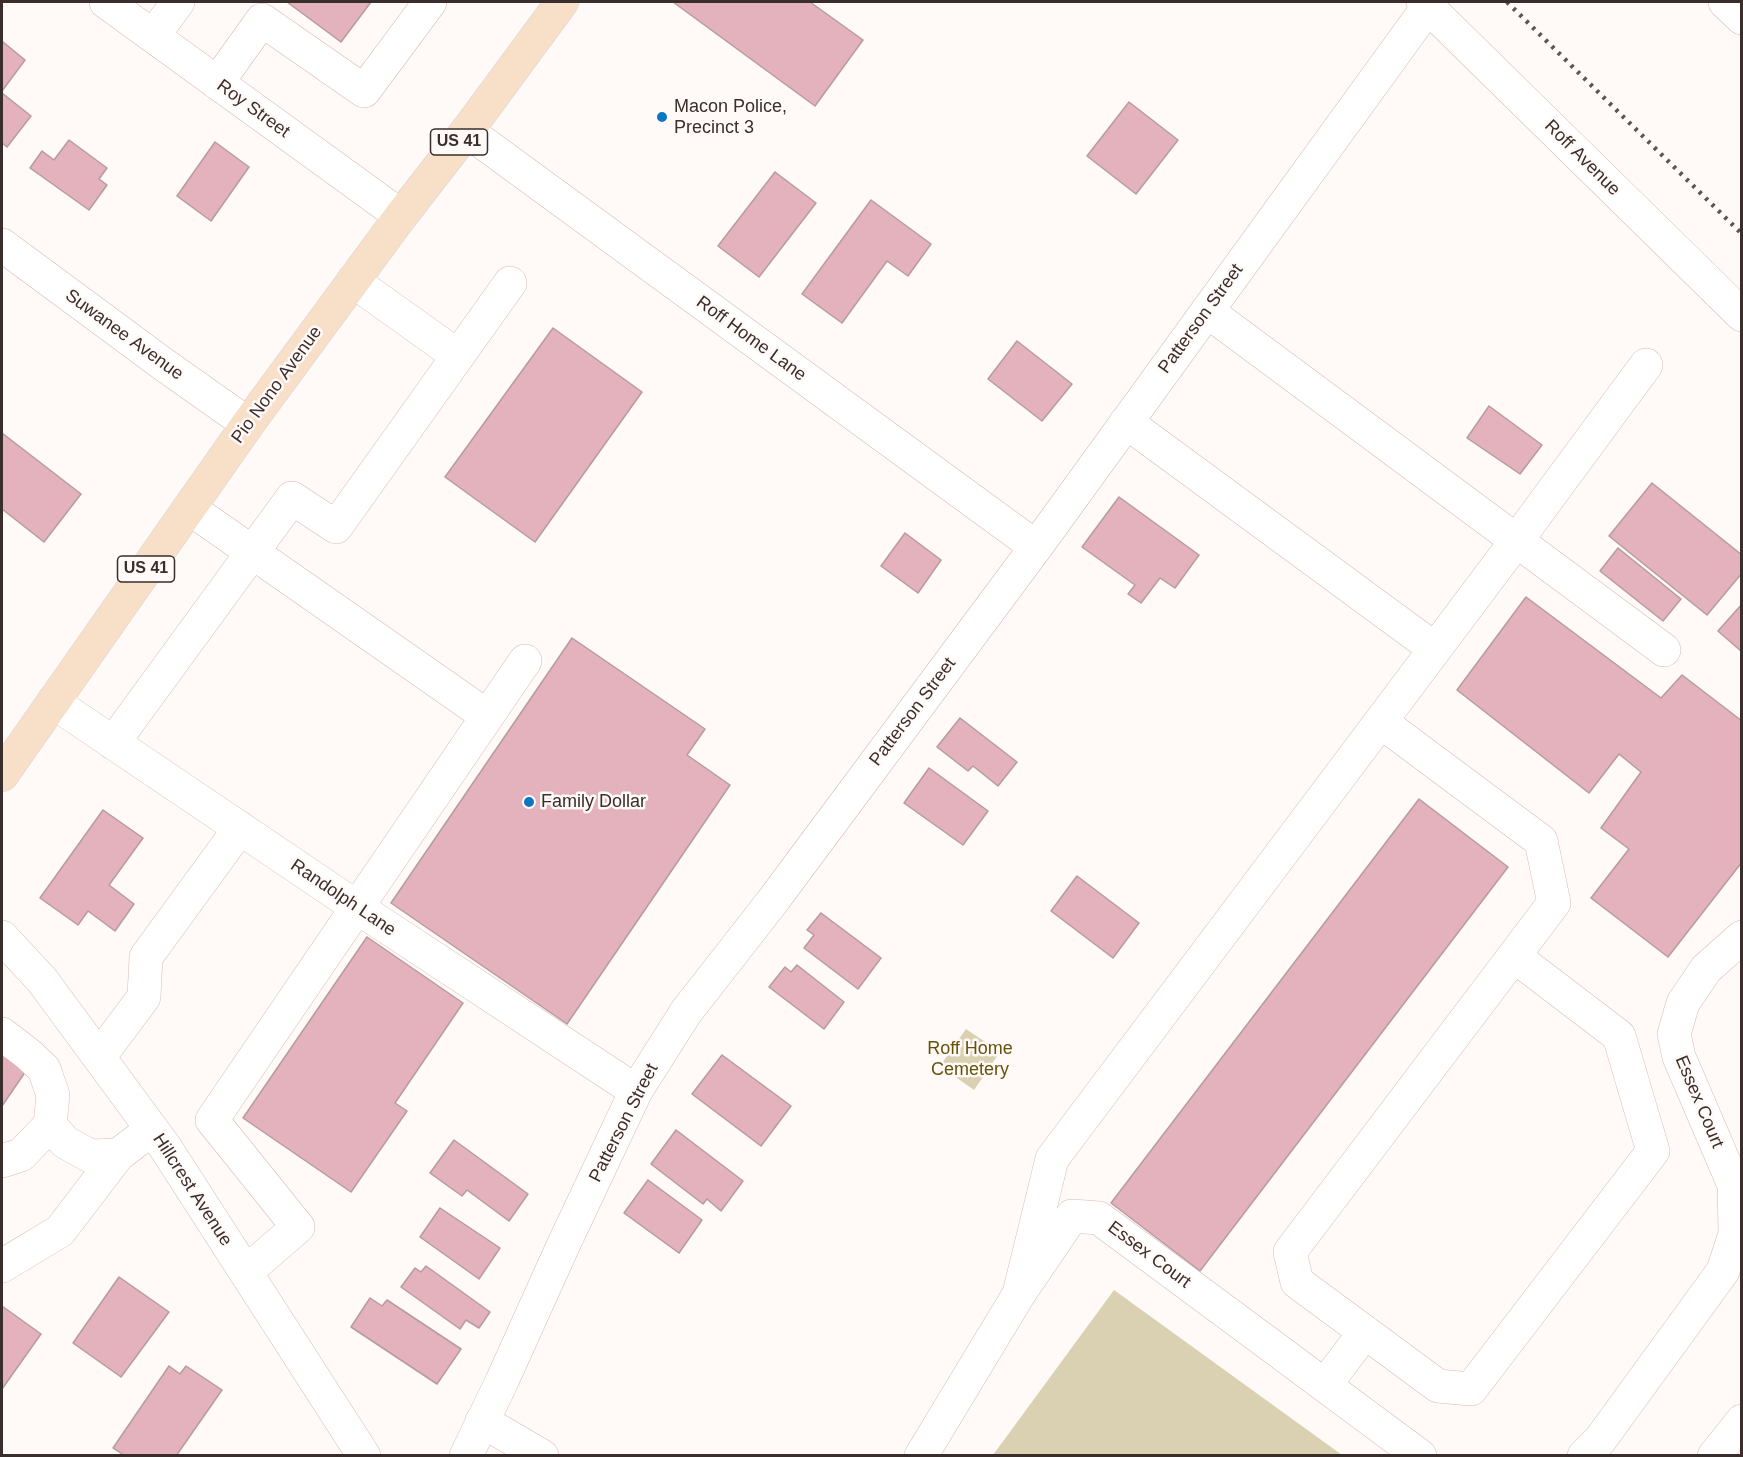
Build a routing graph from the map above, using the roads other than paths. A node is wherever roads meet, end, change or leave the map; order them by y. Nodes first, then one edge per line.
1 (106, 2) edge
2 (178, 2) edge
3 (430, 2) edge
4 (562, 2) edge
5 (1725, 2) edge
6 (1425, 4) edge
7 (257, 11) edge
8 (1742, 18) edge
9 (153, 36) junction
10 (217, 83) junction
11 (467, 132) junction
12 (401, 216) junction
13 (2, 245) edge
14 (353, 281) junction
15 (510, 283) dead end
16 (1207, 311) junction
17 (1742, 315) edge
18 (458, 356) junction
19 (1646, 365) dead end
20 (1126, 422) junction
21 (248, 424) junction
22 (189, 508) junction
23 (1517, 540) junction
24 (1035, 547) junction
25 (252, 552) junction
26 (1435, 649) junction
27 (1664, 650) dead end
28 (525, 661) dead end
29 (52, 702) junction
30 (487, 716) junction
31 (1381, 722) junction
32 (113, 742) junction
33 (2, 775) edge
34 (240, 828) junction
35 (358, 908) junction
36 (2, 937) edge
37 (1742, 937) edge
38 (1514, 956) junction
39 (2, 1034) edge
40 (99, 1057) junction
41 (636, 1090) junction
42 (50, 1125) junction
43 (152, 1129) junction
44 (118, 1155) junction
45 (2, 1161) edge
46 (1738, 1217) edge
47 (2, 1266) edge
48 (246, 1272) junction
49 (1019, 1294) junction
50 (1365, 1332) junction
51 (1325, 1385) junction
52 (482, 1421) junction
53 (1742, 1421) edge
54 (364, 1455) edge
55 (466, 1455) edge
56 (542, 1455) edge
57 (921, 1455) edge
58 (1420, 1455) edge
59 (1584, 1455) edge
60 (1714, 1455) edge

1 - 9 street, Roy Street
2 - 9 street
3 - 7 street
4 - 11 main road, Pio Nono Avenue / US 41
5 - 8 street
6 - 16 street, Patterson Street
6 - 17 street, Roff Avenue
7 - 10 street
9 - 10 street, Roy Street
10 - 12 street, Roy Street
11 - 12 main road, Pio Nono Avenue / US 41
11 - 24 street, Roff Home Lane
12 - 14 main road, Pio Nono Avenue / US 41
13 - 21 street, Suwanee Avenue
14 - 18 street
14 - 21 main road, Pio Nono Avenue / US 41
15 - 18 street
16 - 20 street, Patterson Street
16 - 23 street
18 - 25 street
19 - 23 street
20 - 24 street, Patterson Street
20 - 26 street
21 - 22 main road, Pio Nono Avenue / US 41
22 - 25 street
22 - 29 main road, Pio Nono Avenue / US 41
23 - 26 street
23 - 27 street
24 - 41 street, Patterson Street
25 - 30 street
25 - 32 street
26 - 31 street
28 - 30 street
29 - 32 street, Randolph Lane
29 - 33 main road, Pio Nono Avenue / US 41
30 - 35 street
31 - 38 street
31 - 49 street
32 - 34 street, Randolph Lane
34 - 35 street, Randolph Lane
34 - 40 street
35 - 41 street, Randolph Lane
35 - 48 street
36 - 40 street, Hillcrest Avenue
37 - 46 street, Essex Court
38 - 50 street
38 - 50 street
39 - 42 street
40 - 43 street, Hillcrest Avenue
41 - 52 street, Patterson Street
42 - 44 street
42 - 45 street
43 - 44 street
43 - 48 street, Hillcrest Avenue
44 - 47 street
46 - 59 street, Essex Court
48 - 54 street, Hillcrest Avenue
49 - 51 street, Essex Court
49 - 57 street, Essex Court
50 - 51 street
51 - 58 street, Essex Court
52 - 55 street, Patterson Street
52 - 56 street
53 - 60 street

